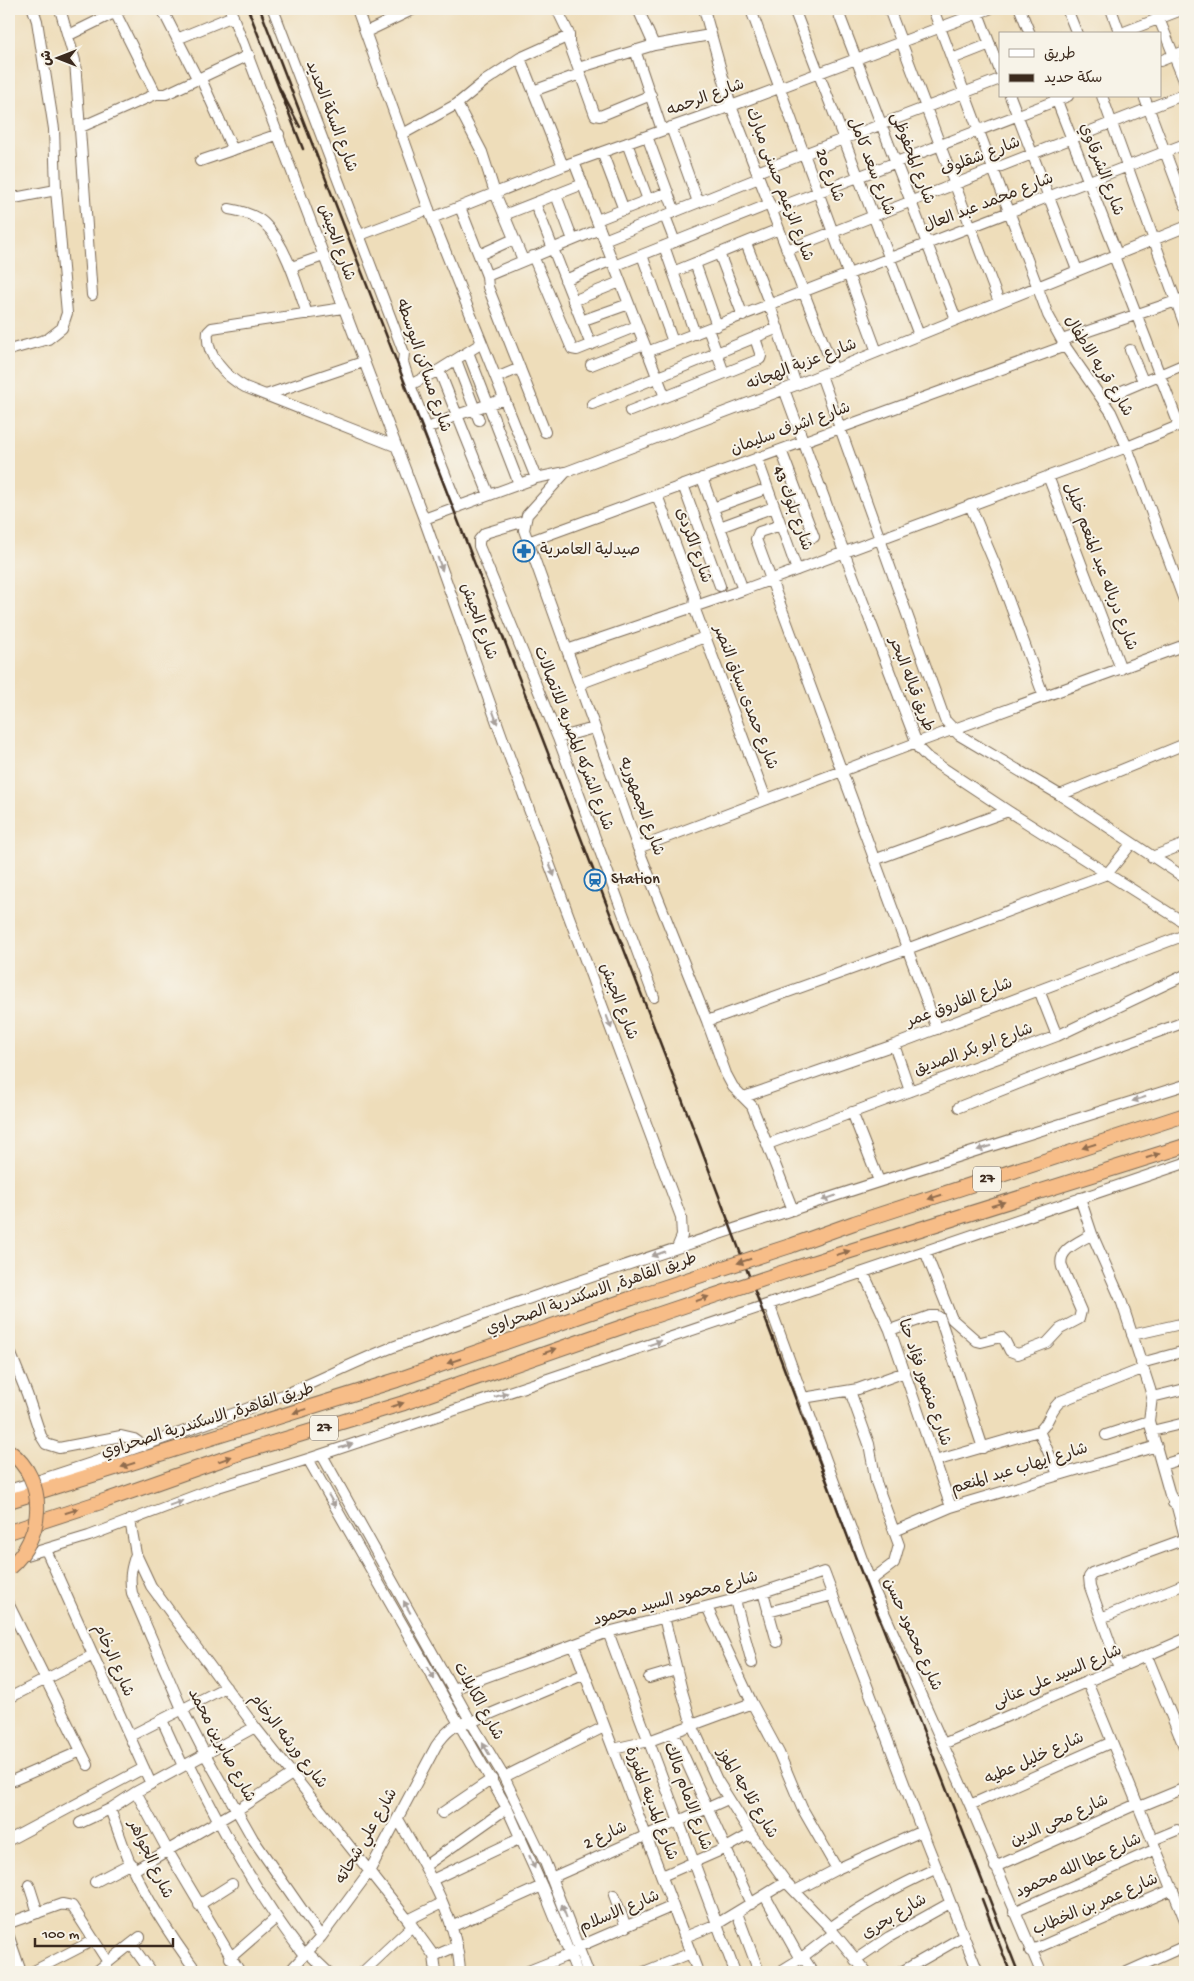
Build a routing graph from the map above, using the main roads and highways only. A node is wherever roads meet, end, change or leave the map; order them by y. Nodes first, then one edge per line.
1 (1185, 1115) edge
2 (1185, 1146) edge
3 (9, 1451) edge
4 (9, 1501) edge
5 (9, 1532) edge
6 (9, 1568) edge

1 -> 4 highway, طريق القاهرة, الاسكندرية الصحراوي / 27, bridge
5 -> 2 highway, 27, bridge
3 - 6 highway, bridge

